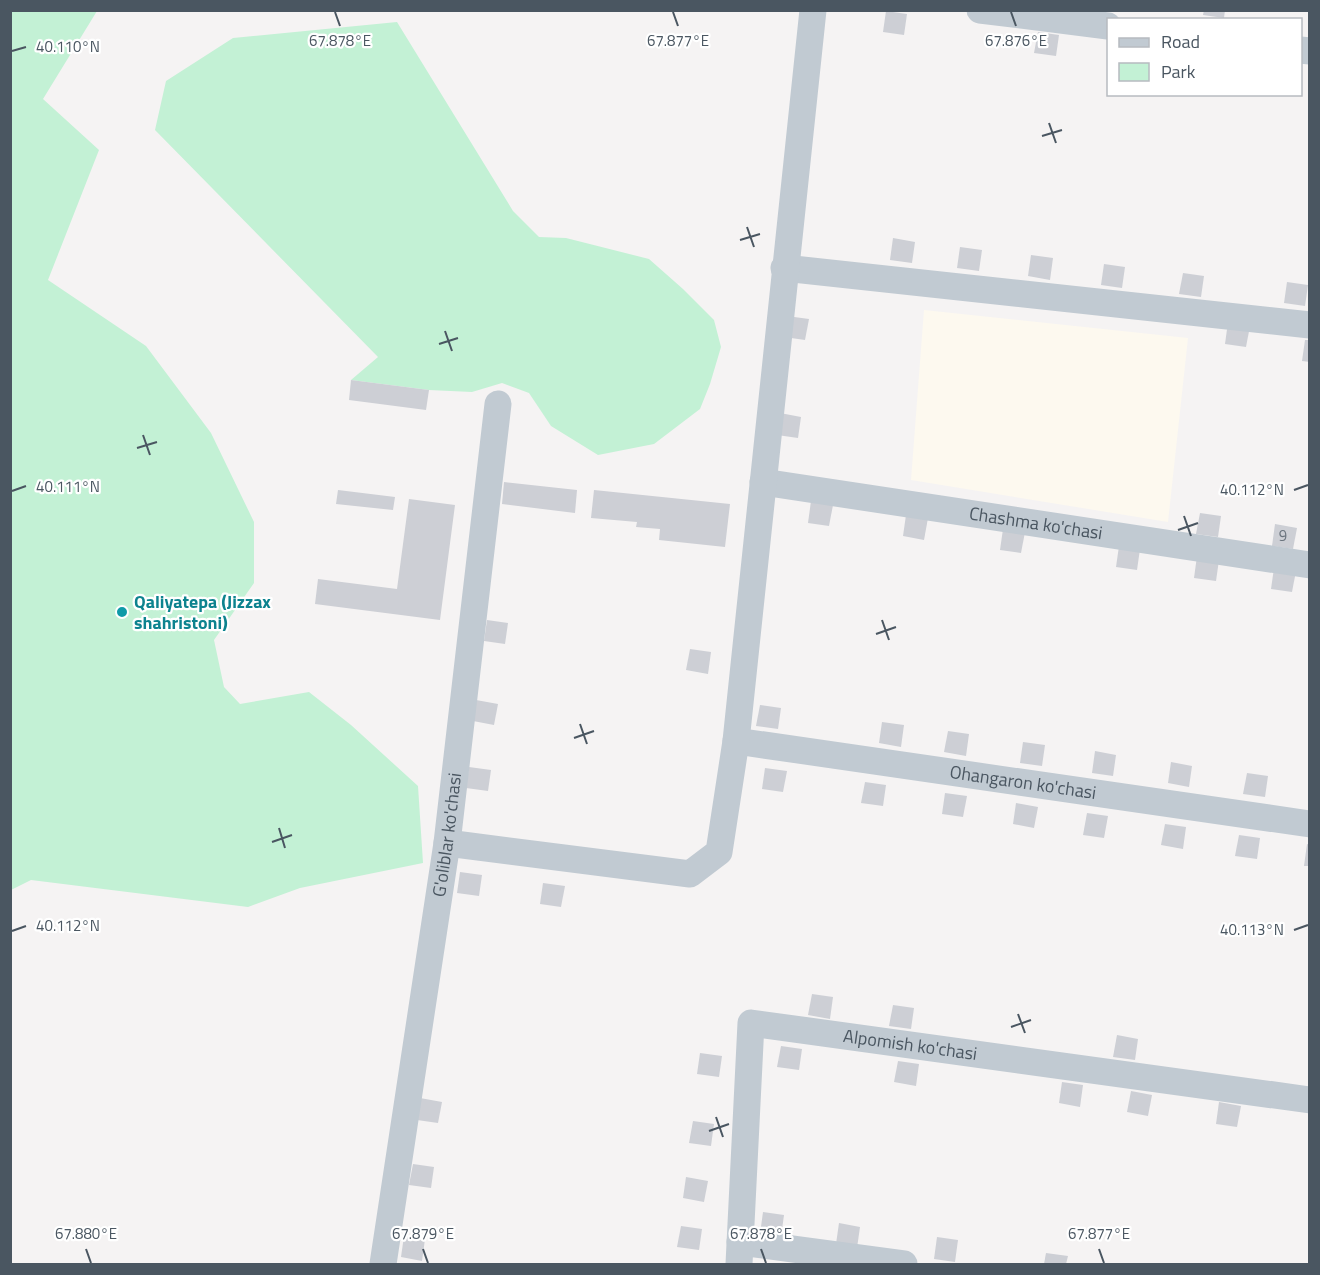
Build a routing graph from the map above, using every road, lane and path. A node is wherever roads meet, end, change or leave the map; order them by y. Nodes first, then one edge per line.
1 (813, 10) edge
2 (980, 10) edge
3 (1107, 26) edge
4 (784, 268) junction
5 (1310, 325) edge
6 (498, 404) dead end
7 (763, 482) junction
8 (1310, 565) edge
9 (736, 741) junction
10 (1310, 824) edge
11 (447, 843) junction
12 (1310, 1100) edge
13 (740, 1253) edge
14 (383, 1264) edge
15 (904, 1264) edge

1 - 4 street
2 - 3 street
4 - 5 street
4 - 7 street
6 - 11 street, G'oliblar ko'chasi
7 - 8 street, Chashma ko'chasi
7 - 9 street
9 - 10 street, Ohangaron ko'chasi
9 - 11 street
11 - 14 street, G'oliblar ko'chasi
12 - 13 street, Alpomish ko'chasi
13 - 15 street

